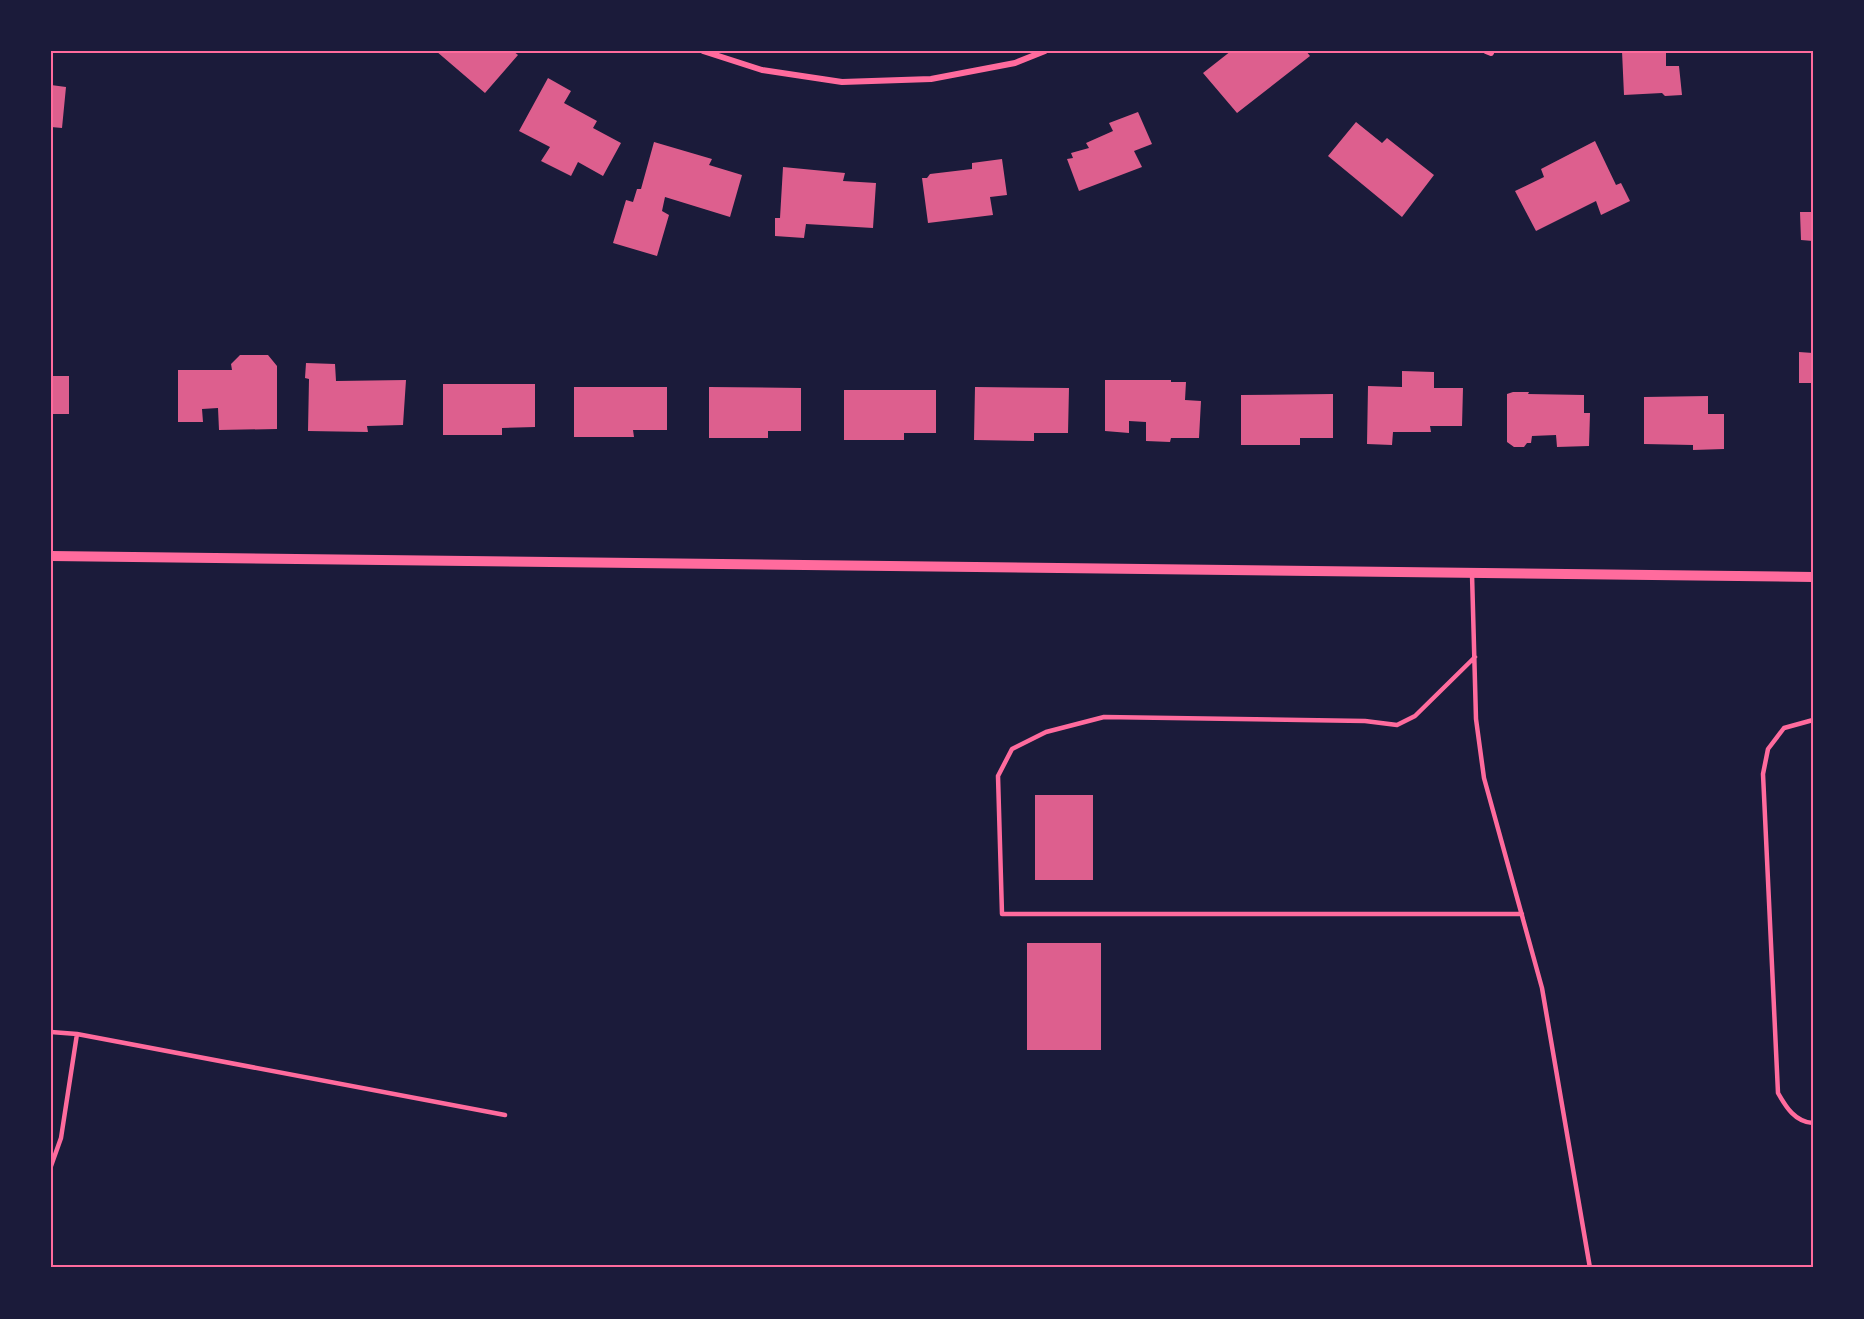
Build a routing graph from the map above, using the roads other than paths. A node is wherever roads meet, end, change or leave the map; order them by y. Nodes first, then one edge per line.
1 (703, 51) edge
2 (1045, 51) edge
3 (51, 556) edge
4 (1472, 571) junction
5 (1813, 577) edge
6 (1475, 657) junction
7 (1813, 720) edge
8 (1522, 914) junction
9 (51, 1032) edge
10 (77, 1034) junction
11 (505, 1114) dead end
12 (1813, 1122) edge
13 (51, 1166) edge
14 (1590, 1268) edge

1 - 2 street
3 - 4 street
4 - 5 street
4 - 6 lane
6 - 8 lane
6 - 8 lane
7 - 12 lane
8 - 14 lane
9 - 10 lane
10 - 11 lane
10 - 13 lane

